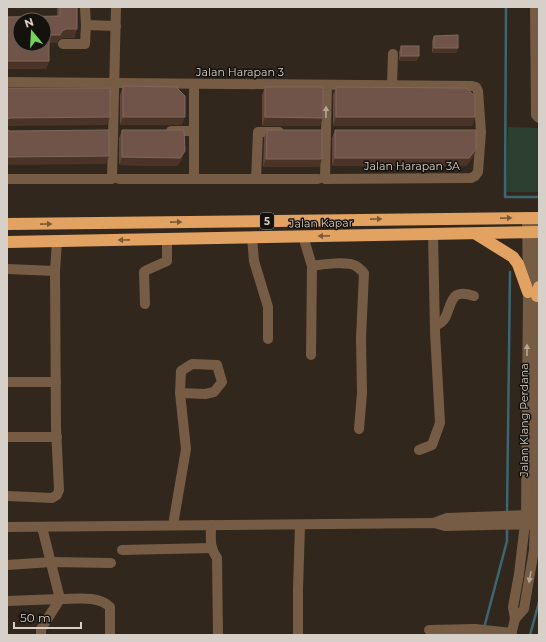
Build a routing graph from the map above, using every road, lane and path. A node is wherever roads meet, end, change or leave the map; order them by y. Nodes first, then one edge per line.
1 (85, 7) edge
2 (116, 7) edge
3 (536, 7) edge
4 (86, 25) junction
5 (116, 26) junction
6 (63, 44) dead end
7 (537, 45) edge
8 (393, 54) dead end
9 (7, 82) edge
10 (113, 83) junction
11 (194, 84) junction
12 (327, 85) junction
13 (392, 85) junction
14 (472, 86) joint
15 (539, 118) edge
16 (164, 131) edge
17 (194, 131) junction
18 (288, 132) edge
19 (7, 179) edge
20 (115, 179) junction
21 (194, 179) junction
22 (256, 179) junction
23 (321, 179) junction
24 (534, 218) edge
25 (7, 224) edge
26 (534, 232) edge
27 (433, 234) junction
28 (475, 234) junction
29 (303, 236) junction
30 (252, 237) junction
31 (167, 239) junction
32 (56, 241) junction
33 (7, 242) edge
34 (312, 266) junction
35 (7, 268) edge
36 (55, 271) junction
37 (534, 292) edge
38 (474, 296) dead end
39 (145, 304) dead end
40 (435, 326) junction
41 (268, 339) dead end
42 (311, 355) dead end
43 (7, 382) edge
44 (56, 382) junction
45 (180, 393) dead end
46 (359, 429) dead end
47 (57, 437) junction
48 (7, 438) edge
49 (419, 450) dead end
50 (7, 496) edge
51 (520, 520) junction
52 (537, 520) edge
53 (211, 525) junction
54 (300, 525) junction
55 (173, 526) junction
56 (7, 527) edge
57 (42, 527) junction
58 (211, 548) junction
59 (122, 550) dead end
60 (52, 562) junction
61 (111, 563) dead end
62 (7, 565) edge
63 (60, 599) junction
64 (7, 601) edge
65 (515, 618) junction
66 (429, 630) dead end
67 (463, 632) edge
68 (511, 634) edge
69 (41, 635) edge
70 (110, 635) edge
71 (218, 635) edge
72 (298, 635) edge

1 - 4 street
2 - 5 street
3 - 7 street
4 - 5 street
4 - 6 street
5 - 10 street
7 - 15 street
8 - 13 street
9 - 10 street, Jalan Harapan 3
10 - 11 street, Jalan Harapan 3
10 - 20 street
11 - 12 street, Jalan Harapan 3
11 - 17 street
12 - 13 street, Jalan Harapan 3
23 -> 12 street
13 - 14 street, Jalan Harapan 3
14 - 23 street, Jalan Harapan 3A
16 - 17 street
17 - 21 street
18 - 22 street
19 - 20 street, Jalan Harapan 3A
20 - 21 street, Jalan Harapan 3A
21 - 22 street, Jalan Harapan 3A
22 - 23 street, Jalan Harapan 3A
25 -> 24 highway, Jalan Kapar / 5
24 - 26 street, Jalan Klang Perdana
26 - 28 highway, Jalan Kapar / 5
26 - 37 street, Jalan Klang Perdana
27 - 28 highway, Jalan Kapar / 5
27 -> 29 highway, Jalan Kapar / 5
27 - 40 street
28 - 37 highway
29 - 30 highway, Jalan Kapar / 5
29 - 34 street
30 - 31 highway, Jalan Kapar / 5
30 - 41 street
31 -> 32 highway, Jalan Kapar / 5
31 - 39 street
32 - 33 highway, Jalan Kapar / 5
32 - 36 street
34 - 42 street
34 - 46 street
35 - 36 street
36 - 44 street
51 -> 37 street, Jalan Klang Perdana
37 - 52 street, Jalan Klang Perdana
38 - 40 street
40 - 49 street
43 - 44 street
44 - 47 street
45 - 55 street
47 - 48 street
47 - 50 street
51 - 52 street
51 - 54 street
51 - 65 street, Jalan Klang Perdana
52 -> 65 street, Jalan Klang Perdana
53 - 54 street
53 - 55 street
53 - 58 street
54 - 72 street
55 - 57 street
56 - 57 street
57 - 60 street
58 - 59 street
58 - 71 street
60 - 61 street
60 - 62 street
60 - 63 street
63 - 64 street
63 - 69 street
63 - 70 street
65 - 68 street, Jalan Klang Perdana
66 - 67 street
67 - 68 street

